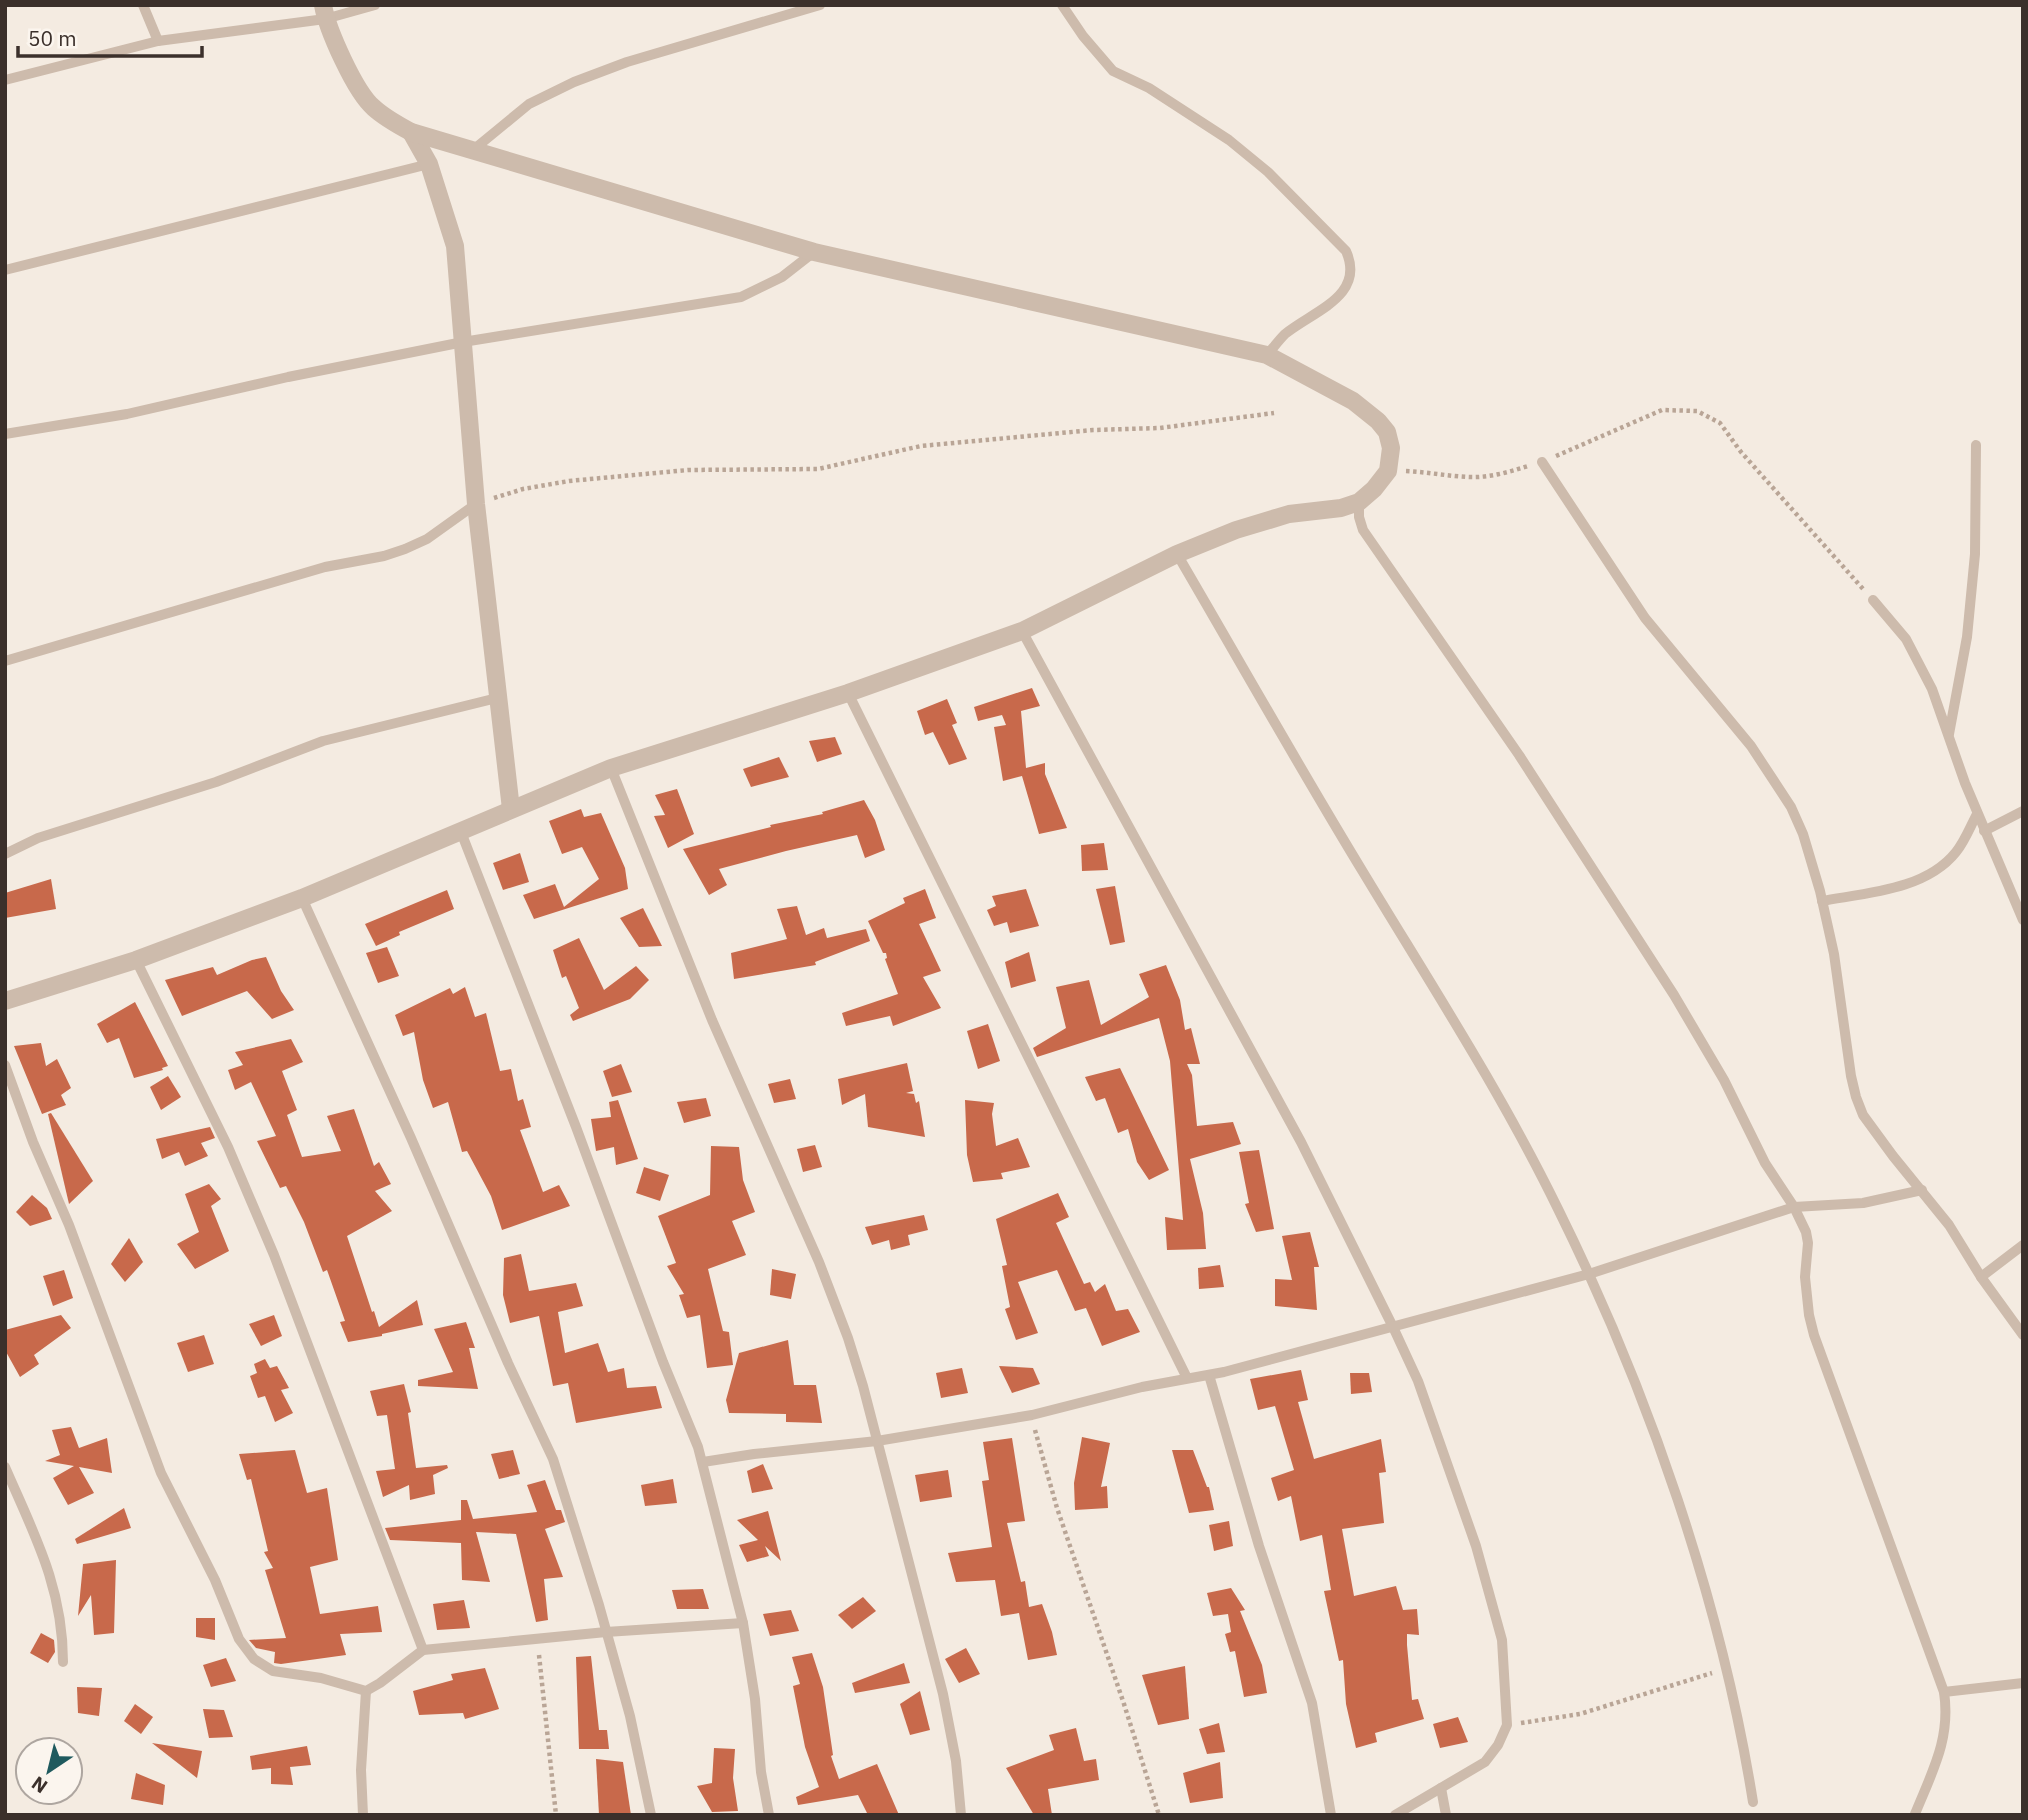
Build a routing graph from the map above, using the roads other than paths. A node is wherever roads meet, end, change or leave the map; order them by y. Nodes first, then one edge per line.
1 (144, 5) edge
2 (375, 5) edge
3 (820, 5) edge
4 (1062, 5) edge
5 (324, 12) edge
6 (158, 41) junction
7 (5, 80) edge
8 (411, 132) junction
9 (473, 150) junction
10 (429, 164) junction
11 (814, 252) junction
12 (5, 270) edge
13 (463, 342) junction
14 (1267, 355) junction
15 (5, 435) edge
16 (1976, 445) dead end
17 (1542, 462) road end
18 (1359, 502) junction
19 (476, 504) junction
20 (1177, 554) junction
21 (1873, 600) road end
22 (1022, 631) junction
23 (5, 661) edge
24 (848, 693) junction
25 (497, 698) junction
26 (1949, 735) junction
27 (611, 768) junction
28 (511, 809) junction
29 (2023, 811) edge
30 (1977, 814) junction
31 (1984, 831) junction
32 (461, 832) junction
33 (5, 854) edge
34 (302, 898) junction
35 (1822, 901) junction
36 (2023, 920) edge
37 (136, 960) junction
38 (5, 1001) edge
39 (5, 1065) edge
40 (1922, 1190) junction
41 (1794, 1207) junction
42 (2023, 1245) edge
43 (1588, 1275) junction
44 (1981, 1277) junction
45 (1394, 1327) junction
46 (2023, 1335) edge
47 (1209, 1376) junction
48 (1187, 1378) junction
49 (877, 1441) junction
50 (703, 1462) junction
51 (5, 1467) edge
52 (743, 1623) junction
53 (606, 1632) junction
54 (423, 1650) junction
55 (63, 1662) dead end
56 (2023, 1683) edge
57 (366, 1691) junction
58 (1944, 1692) junction
59 (1441, 1788) junction
60 (1753, 1802) dead end
61 (1915, 1814) edge
62 (363, 1815) edge
63 (651, 1815) edge
64 (769, 1815) edge
65 (961, 1815) edge
66 (1331, 1815) edge
67 (1395, 1815) edge
68 (1446, 1815) edge

1 - 6 lane
2 - 5 lane
3 - 9 lane
4 - 14 lane
5 - 6 lane
5 - 8 street
6 - 7 lane
8 - 9 street
8 - 10 street
9 - 11 street
10 - 12 lane
10 - 13 street
11 - 13 lane
11 - 14 street
13 - 15 lane
13 - 19 street
14 - 18 street
16 - 26 lane
17 - 35 lane
18 - 20 street
18 - 41 lane
19 - 23 lane
19 - 25 street
20 - 22 street
20 - 43 lane
21 - 26 lane
22 - 24 street
22 - 45 lane
24 - 27 street
24 - 48 lane
25 - 28 street
25 - 33 lane
26 - 30 lane
27 - 28 street
27 - 49 lane
28 - 32 street
29 - 31 lane
30 - 31 lane
30 - 35 lane
31 - 36 lane
32 - 34 street
32 - 50 lane
34 - 37 street
34 - 53 lane
35 - 40 lane
37 - 38 street
37 - 54 lane
39 - 57 lane
40 - 41 lane
40 - 44 lane
41 - 43 lane
41 - 58 lane
42 - 44 lane
43 - 45 lane
43 - 60 lane
44 - 46 lane
45 - 47 lane
45 - 59 lane
47 - 48 lane
47 - 66 lane
48 - 49 lane
49 - 50 lane
49 - 65 lane
50 - 52 lane
51 - 55 lane
52 - 53 lane
52 - 64 lane
53 - 54 lane
53 - 63 lane
54 - 57 lane
56 - 58 lane
57 - 62 lane
58 - 61 lane
59 - 67 lane
59 - 68 lane

